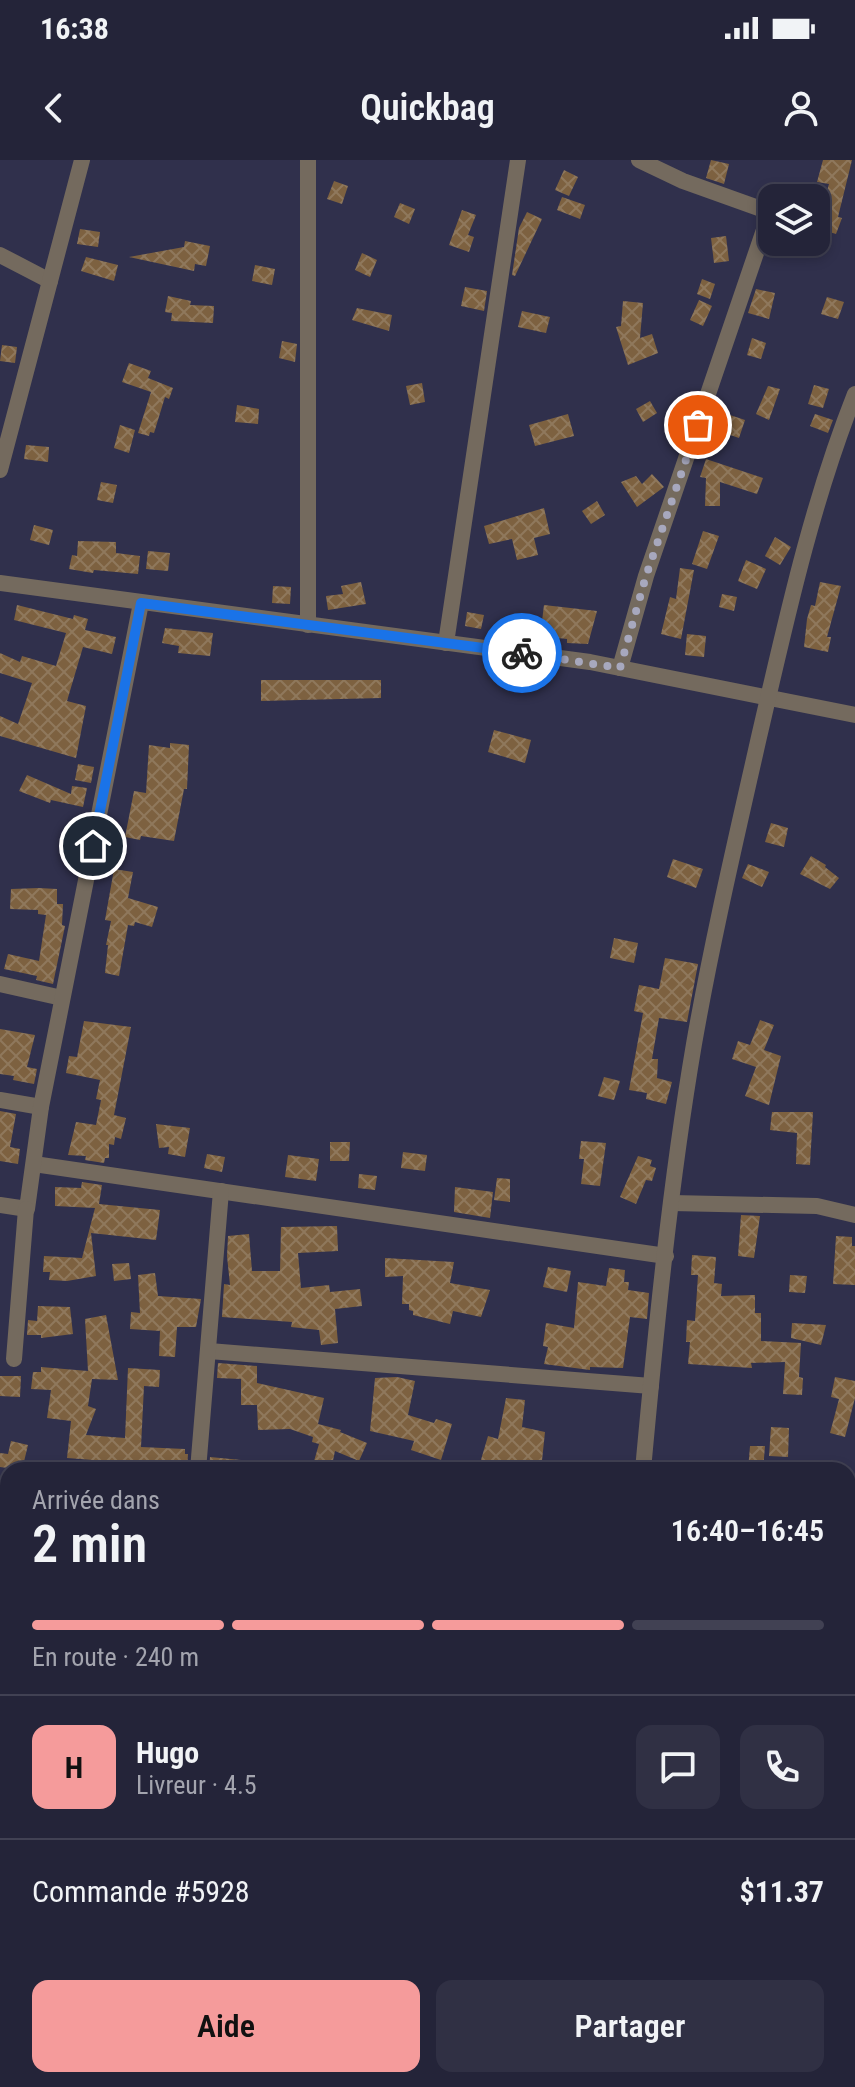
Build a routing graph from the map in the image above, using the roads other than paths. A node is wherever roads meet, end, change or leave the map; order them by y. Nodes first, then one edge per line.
1 (82, 160) edge
2 (308, 160) edge
3 (518, 160) edge
4 (639, 160) edge
5 (0, 255) edge
6 (50, 281) junction
7 (854, 402) edge
8 (0, 470) edge
9 (0, 583) edge
10 (141, 603) junction
11 (308, 625) junction
12 (446, 643) junction
13 (620, 668) junction
14 (769, 697) junction
15 (855, 715) edge
16 (0, 984) edge
17 (62, 998) junction
18 (0, 1100) edge
19 (41, 1107) junction
20 (34, 1164) junction
21 (221, 1191) junction
22 (672, 1203) junction
23 (0, 1205) edge
24 (26, 1209) junction
25 (855, 1215) edge
26 (666, 1256) junction
27 (209, 1351) junction
28 (14, 1359) dead end
29 (651, 1386) junction
30 (199, 1462) edge
31 (644, 1462) edge

1 - 6 street
2 - 11 street
3 - 12 street
4 - 13 street
5 - 6 street
6 - 8 street
7 - 14 street
9 - 10 street
10 - 11 street
10 - 17 street
11 - 12 street
12 - 13 street
13 - 14 street
14 - 15 street
14 - 22 street
16 - 17 street
17 - 19 street
18 - 19 street
19 - 20 street
20 - 21 street
20 - 24 street
21 - 26 street
21 - 27 street
22 - 25 street
22 - 26 street
23 - 24 street
24 - 28 street
26 - 29 street
27 - 29 street
27 - 30 street
29 - 31 street

